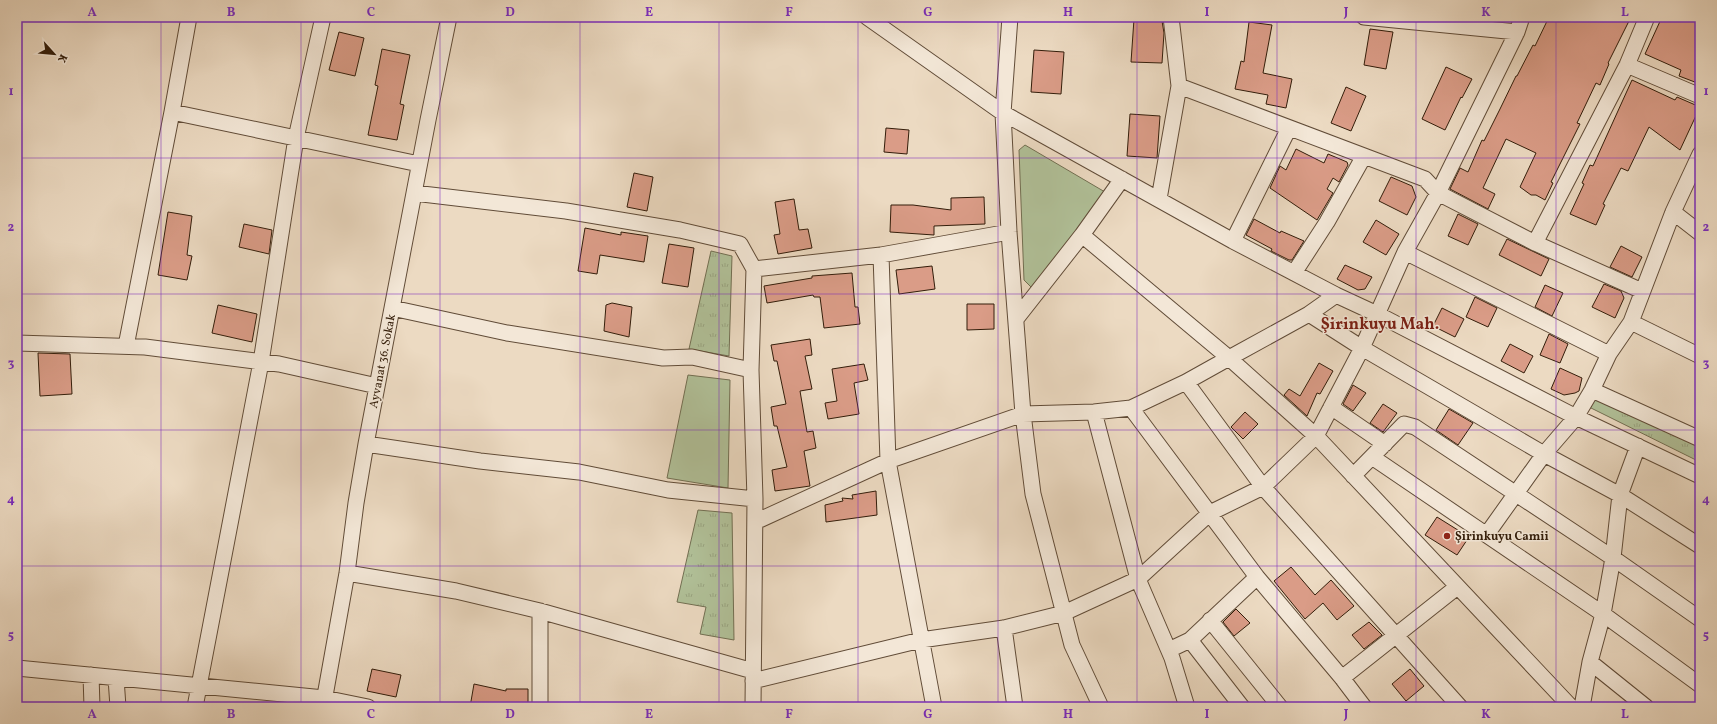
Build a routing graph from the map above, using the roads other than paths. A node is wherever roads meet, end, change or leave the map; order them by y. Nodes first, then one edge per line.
1 (189, 17) edge
2 (323, 17) edge
3 (449, 17) edge
4 (867, 17) edge
5 (1010, 17) edge
6 (1171, 17) edge
7 (1364, 17) edge
8 (1522, 17) edge
9 (1647, 17) edge
10 (1517, 32) junction
11 (1627, 65) junction
12 (1179, 86) junction
13 (1700, 96) edge
14 (172, 112) junction
15 (1003, 113) junction
16 (1289, 128) junction
17 (296, 138) junction
18 (1700, 154) edge
19 (1364, 156) junction
20 (419, 164) junction
21 (1122, 179) junction
22 (414, 193) junction
23 (1438, 193) junction
24 (1159, 199) junction
25 (1673, 212) junction
26 (1009, 232) junction
27 (1700, 233) edge
28 (1082, 235) junction
29 (1233, 241) junction
30 (1535, 243) junction
31 (1405, 252) junction
32 (881, 255) junction
33 (754, 269) junction
34 (1294, 273) junction
35 (1642, 291) junction
36 (1336, 295) junction
37 (392, 308) junction
38 (1309, 314) junction
39 (1377, 314) junction
40 (1016, 319) junction
41 (1631, 322) junction
42 (17, 343) edge
43 (126, 346) junction
44 (1362, 348) junction
45 (1609, 354) junction
46 (1700, 356) edge
47 (1229, 358) junction
48 (261, 362) junction
49 (751, 370) junction
50 (1186, 382) junction
51 (377, 386) junction
52 (1592, 390) junction
53 (1331, 407) junction
54 (1131, 408) junction
55 (1094, 412) junction
56 (1023, 414) junction
57 (1576, 417) junction
58 (1316, 436) junction
59 (1700, 439) edge
60 (366, 444) junction
61 (1385, 444) junction
62 (1638, 446) junction
63 (1544, 454) junction
64 (1372, 457) junction
65 (888, 461) junction
66 (1353, 476) junction
67 (1700, 476) edge
68 (1264, 487) junction
69 (1517, 494) junction
70 (1620, 495) junction
71 (755, 499) junction
72 (1210, 513) junction
73 (755, 522) junction
74 (1487, 534) junction
75 (1700, 546) edge
76 (1613, 558) junction
77 (347, 573) junction
78 (1257, 577) junction
79 (1138, 579) junction
80 (1457, 587) junction
81 (540, 611) junction
82 (1064, 613) junction
83 (1603, 614) junction
84 (1700, 619) edge
85 (1210, 620) junction
86 (1004, 628) junction
87 (1397, 636) junction
88 (921, 640) junction
89 (1190, 640) junction
90 (1169, 650) junction
91 (1590, 662) junction
92 (17, 668) edge
93 (91, 675) junction
94 (753, 676) junction
95 (116, 678) junction
96 (1342, 678) junction
97 (1700, 685) edge
98 (199, 686) junction
99 (324, 702) edge
100 (92, 707) edge
101 (118, 707) edge
102 (195, 707) edge
103 (368, 707) edge
104 (540, 707) edge
105 (753, 707) edge
106 (934, 707) edge
107 (1015, 707) edge
108 (1101, 707) edge
109 (1187, 707) edge
110 (1242, 707) edge
111 (1280, 707) edge
112 (1364, 707) edge
113 (1460, 707) edge
114 (1571, 707) edge
115 (1582, 707) edge
116 (1646, 707) edge

1 - 14 street
2 - 17 street
3 - 20 street, Ayvanat 36. Sokak
4 - 15 street
5 - 15 street
6 - 12 street
7 - 10 street
8 - 10 street
9 - 11 street
10 - 23 street
11 - 13 street
11 - 30 street
12 - 16 street
12 - 24 street
14 - 17 street
14 - 43 street
15 - 21 street
15 - 26 street
16 - 19 street
16 - 29 street
17 - 20 street
17 - 48 street
18 - 25 street
19 - 23 street
19 - 34 street
20 - 22 street, Ayvanat 36. Sokak
21 - 24 street
21 - 28 street
22 - 33 street
22 - 37 street, Ayvanat 36. Sokak
23 - 30 street
23 - 31 street
24 - 29 street
25 - 27 street
25 - 35 street
26 - 32 street
26 - 40 street
28 - 40 street
28 - 47 street
29 - 34 street
30 - 35 street
31 - 39 street
31 - 45 street
32 - 33 street
32 - 65 street
33 - 49 street
34 - 36 street
35 - 41 street
36 - 38 street
36 - 39 street
37 - 49 street
37 - 51 street, Ayvanat 36. Sokak
38 - 44 street
38 - 47 street
39 - 44 street
39 - 57 street
40 - 56 street
41 - 45 street
41 - 46 street
42 - 43 street
43 - 48 street
44 - 53 street
44 - 63 street
45 - 52 street
47 - 50 street
47 - 58 street
48 - 51 street
48 - 98 street
49 - 71 street
50 - 54 street
50 - 68 street
51 - 60 street, Ayvanat 36. Sokak
52 - 57 street
52 - 59 street
53 - 58 street
53 - 61 street
54 - 55 street
54 - 72 street
55 - 56 street
55 - 79 street
56 - 65 street
56 - 82 street
57 - 62 street
57 - 63 street
58 - 66 street
58 - 68 street
60 - 71 street
60 - 77 street, Ayvanat 36. Sokak
61 - 64 street
61 - 69 street
62 - 67 street
62 - 70 street
63 - 69 street
63 - 70 street
64 - 66 street
64 - 74 street
65 - 73 street
65 - 88 street
66 - 80 street
68 - 72 street
68 - 87 street
69 - 74 street
69 - 76 street
70 - 75 street
70 - 76 street
71 - 73 street
72 - 78 street
72 - 79 street
73 - 94 street
74 - 83 street
76 - 83 street
76 - 84 street
77 - 81 street
77 - 99 street, Ayvanat 36. Sokak
78 - 85 street
78 - 96 street
79 - 82 street
79 - 90 street
80 - 87 street
80 - 114 street
81 - 94 street
81 - 104 street
82 - 86 street
82 - 108 street
83 - 91 street
83 - 97 street
85 - 89 street
85 - 111 street
86 - 88 street
86 - 107 street
87 - 96 street
87 - 113 street
88 - 94 street
88 - 106 street
89 - 90 street
89 - 110 street
90 - 109 street
91 - 115 street
91 - 116 street
92 - 93 street
93 - 95 street
93 - 100 street
94 - 105 street
95 - 98 street
95 - 101 street
96 - 112 street
98 - 99 street
98 - 102 street
99 - 103 street

